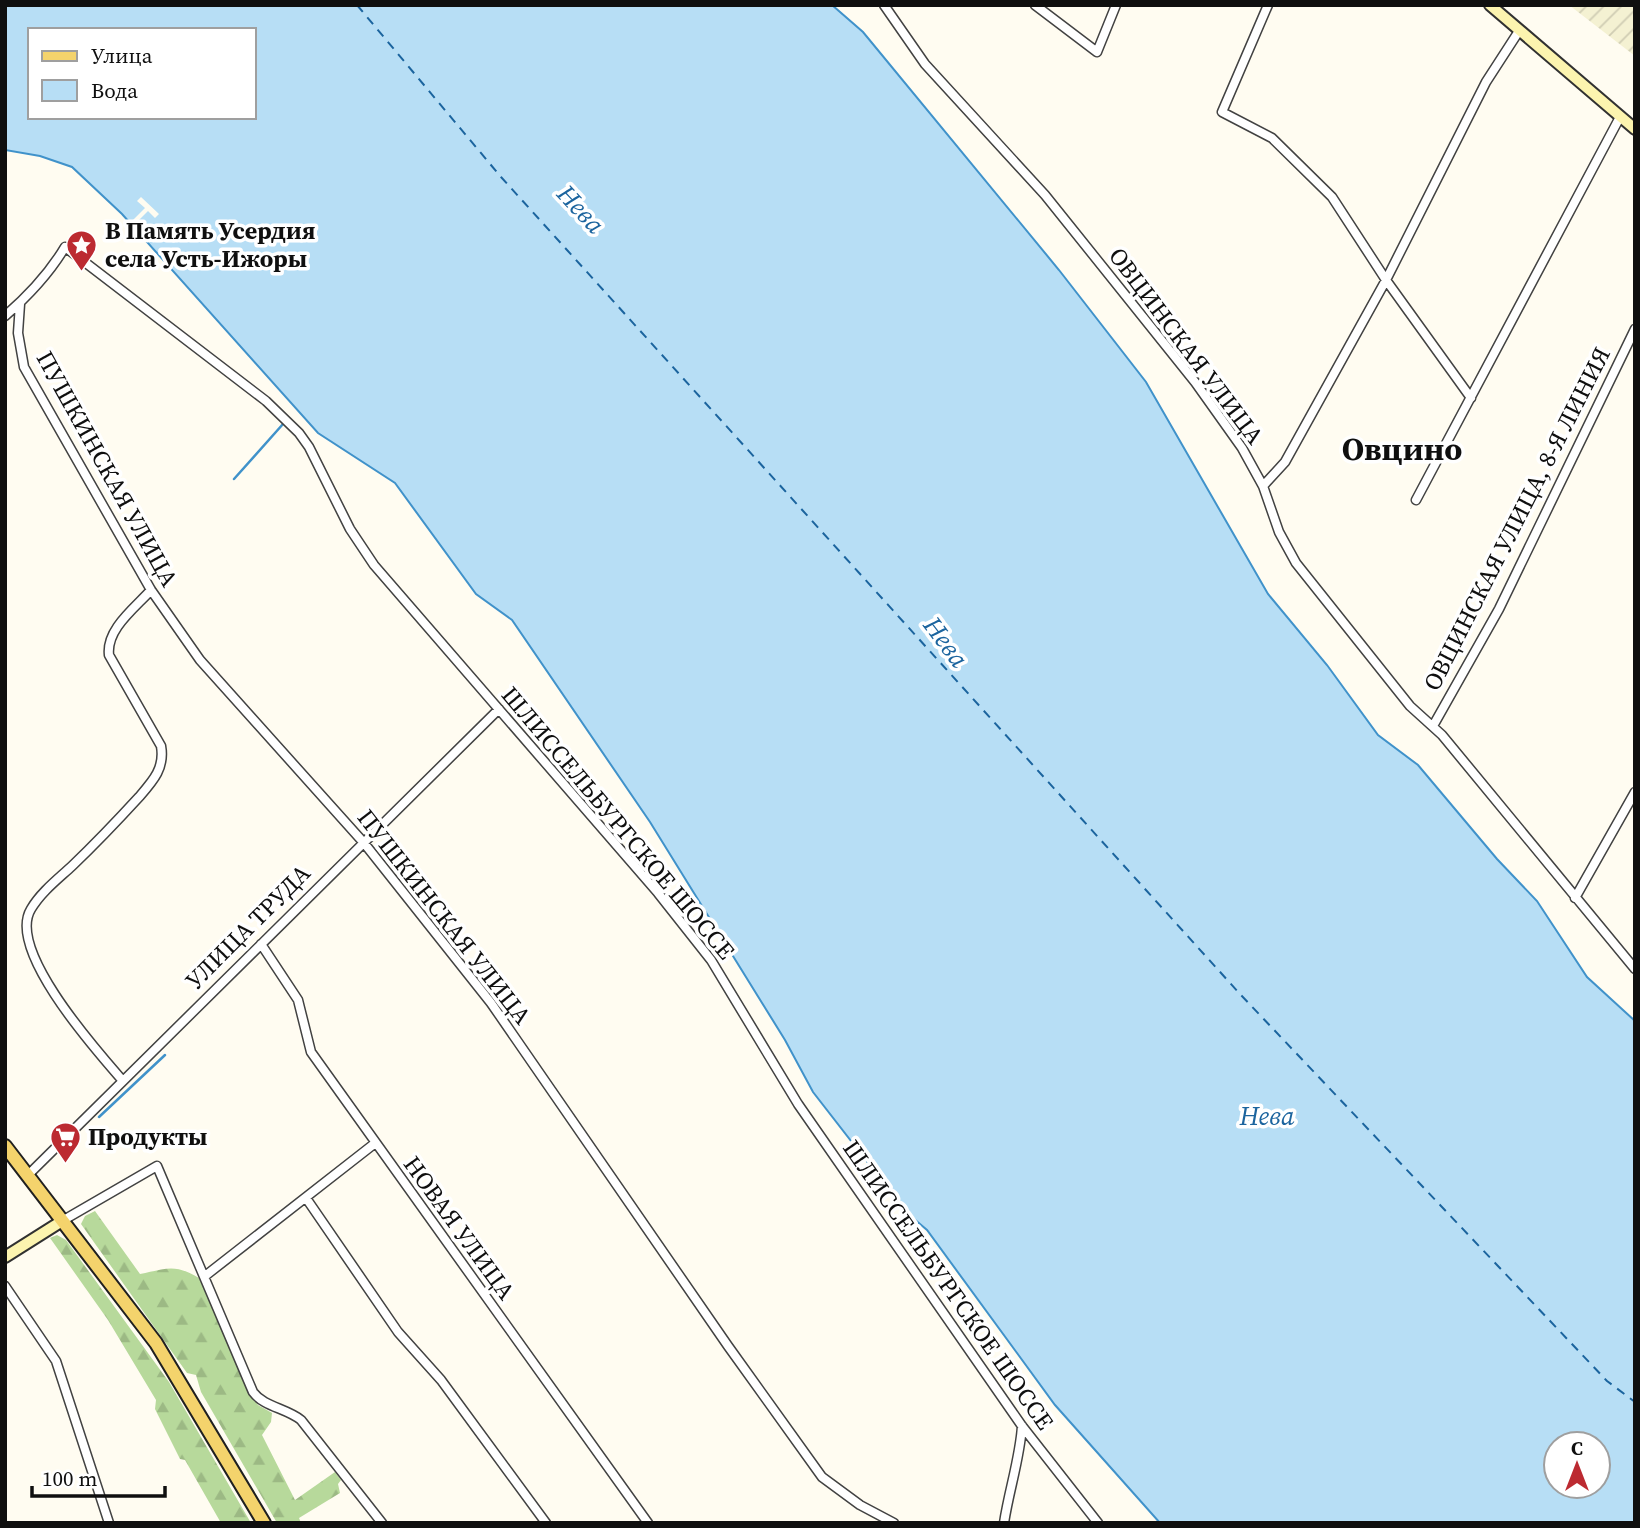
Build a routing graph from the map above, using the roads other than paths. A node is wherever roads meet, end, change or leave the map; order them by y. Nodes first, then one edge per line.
1 (884, 5) edge
2 (1035, 5) edge
3 (1116, 5) edge
4 (1268, 5) edge
5 (1490, 5) edge
6 (1519, 30) junction
7 (1620, 117) junction
8 (1635, 129) edge
9 (1386, 280) junction
10 (20, 304) junction
11 (5, 316) edge
12 (1635, 329) edge
13 (1471, 398) junction
14 (1263, 486) junction
15 (1416, 500) dead end
16 (151, 590) junction
17 (499, 709) junction
18 (1433, 726) junction
19 (1635, 792) edge
20 (364, 843) junction
21 (1575, 898) junction
22 (261, 944) junction
23 (1635, 969) edge
24 (123, 1081) junction
25 (374, 1144) junction
26 (5, 1146) edge
27 (27, 1175) junction
28 (306, 1198) junction
29 (62, 1221) junction
30 (5, 1257) edge
31 (205, 1276) junction
32 (5, 1286) edge
33 (1022, 1426) junction
34 (109, 1523) edge
35 (264, 1523) edge
36 (382, 1523) edge
37 (546, 1523) edge
38 (648, 1523) edge
39 (894, 1523) edge
40 (1004, 1523) edge
41 (1098, 1523) edge

1 - 14 street, ОВЦИНСКАЯ УЛИЦА
2 - 3 street
4 - 9 street
5 - 6 main road
6 - 7 main road
6 - 9 street
7 - 8 main road
7 - 13 street
9 - 13 street
9 - 14 street
10 - 11 street
10 - 16 street, ПУШКИНСКАЯ УЛИЦА
10 - 17 street, ШЛИССЕЛЬБУРГСКОЕ ШОССЕ
12 - 18 street, ОВЦИНСКАЯ УЛИЦА, 8-Я ЛИНИЯ
13 - 15 street
14 - 18 street, ОВЦИНСКАЯ УЛИЦА
16 - 20 street, ПУШКИНСКАЯ УЛИЦА
16 - 24 street
17 - 20 street, УЛИЦА ТРУДА
17 - 33 street, ШЛИССЕЛЬБУРГСКОЕ ШОССЕ
18 - 21 street, ОВЦИНСКАЯ УЛИЦА
19 - 21 street
20 - 22 street, УЛИЦА ТРУДА
20 - 39 street, ПУШКИНСКАЯ УЛИЦА
21 - 23 street, ОВЦИНСКАЯ УЛИЦА
22 - 24 street, УЛИЦА ТРУДА
22 - 25 street, НОВАЯ УЛИЦА
24 - 27 street, УЛИЦА ТРУДА
25 - 28 street
25 - 38 street, НОВАЯ УЛИЦА
26 - 27 main road
27 - 29 main road
28 - 31 street
28 - 37 street
29 - 30 main road
29 - 31 street
29 - 35 main road
31 - 36 street
32 - 34 street
33 - 40 street
33 - 41 street, ШЛИССЕЛЬБУРГСКОЕ ШОССЕ

